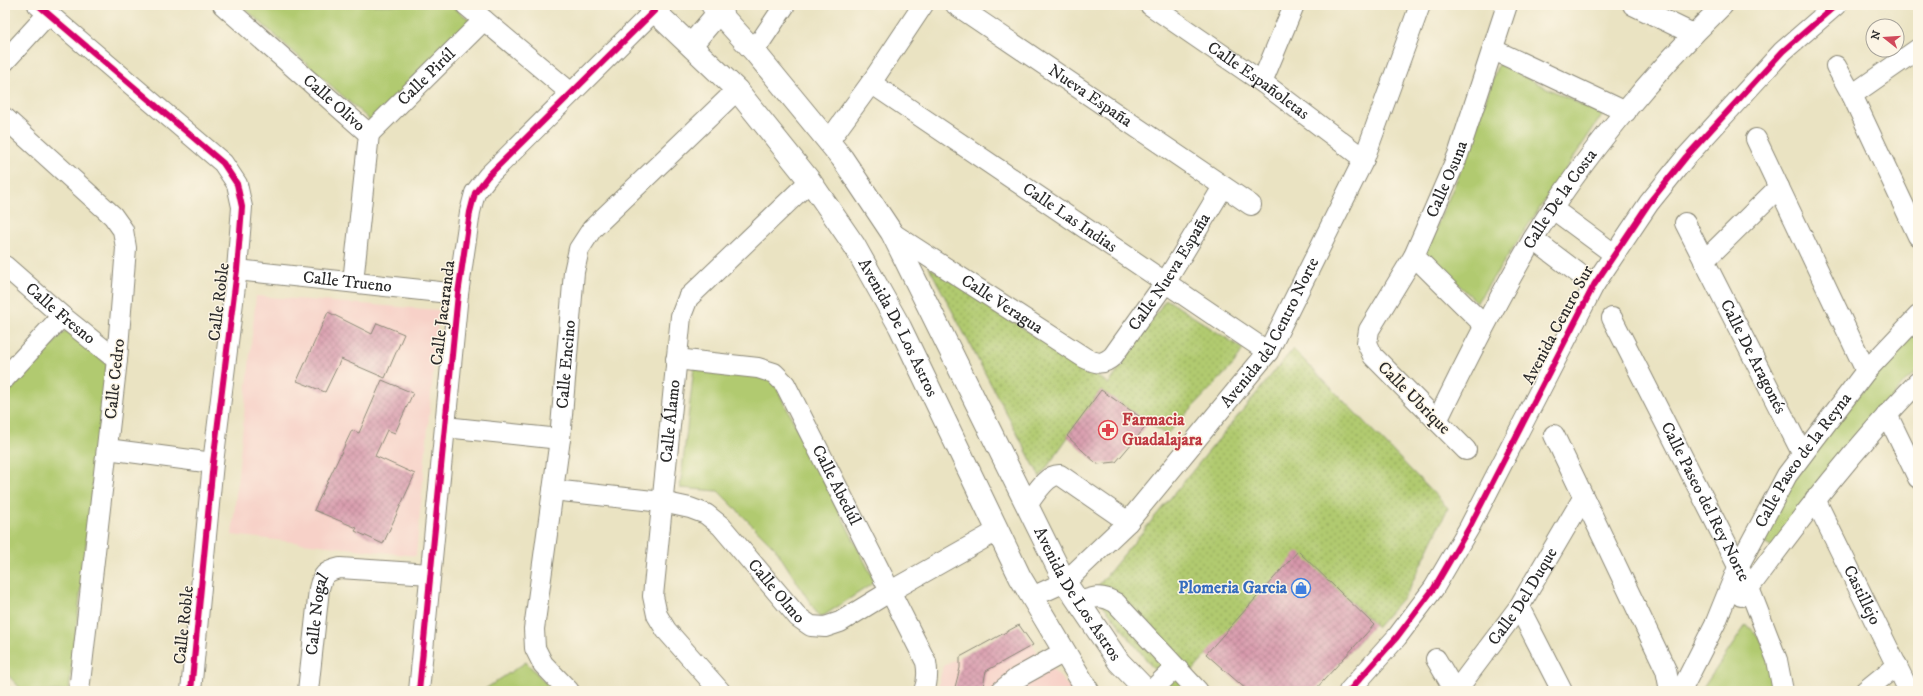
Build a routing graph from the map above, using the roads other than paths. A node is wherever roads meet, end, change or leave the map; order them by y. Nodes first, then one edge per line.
1 (223, 5) edge
2 (466, 5) edge
3 (784, 5) edge
4 (923, 5) edge
5 (956, 5) edge
6 (1150, 5) edge
7 (1294, 5) edge
8 (1420, 5) edge
9 (1507, 5) edge
10 (1633, 5) edge
11 (1723, 5) edge
12 (1836, 5) edge
13 (651, 8) edge
14 (43, 9) edge
15 (715, 9) edge
16 (484, 20) junction
17 (1693, 34) junction
18 (691, 45) junction
19 (1918, 49) edge
20 (1494, 50) junction
21 (754, 51) junction
22 (5, 61) edge
23 (1836, 66) dead end
24 (1262, 82) junction
25 (871, 83) junction
26 (737, 90) junction
27 (571, 93) junction
28 (1852, 95) junction
29 (1626, 112) junction
30 (5, 118) edge
31 (369, 134) junction
32 (1756, 139) dead end
33 (828, 142) junction
34 (1364, 159) junction
35 (810, 181) junction
36 (1224, 187) junction
37 (1779, 187) junction
38 (1251, 205) dead end
39 (1553, 208) junction
40 (1685, 223) dead end
41 (892, 233) junction
42 (1918, 236) edge
43 (1533, 239) junction
44 (1614, 254) junction
45 (1414, 256) junction
46 (1704, 261) junction
47 (5, 266) edge
48 (237, 270) junction
49 (353, 282) junction
50 (1165, 283) junction
51 (1594, 285) junction
52 (458, 294) junction
53 (62, 316) junction
54 (1918, 316) edge
55 (1612, 318) dead end
56 (1484, 325) junction
57 (1367, 343) joint
58 (1268, 352) junction
59 (1113, 356) joint
60 (676, 359) junction
61 (117, 360) junction
62 (1866, 371) junction
63 (5, 378) edge
64 (1918, 382) edge
65 (1887, 414) junction
66 (1437, 421) junction
67 (445, 427) junction
68 (1554, 435) dead end
69 (560, 439) junction
70 (107, 449) junction
71 (1466, 450) dead end
72 (1802, 454) junction
73 (213, 464) junction
74 (1918, 478) edge
75 (553, 490) junction
76 (1583, 498) junction
77 (1815, 499) junction
78 (662, 502) junction
79 (1027, 505) junction
80 (1128, 522) junction
81 (997, 531) junction
82 (1739, 565) junction
83 (430, 574) junction
84 (1065, 582) junction
85 (1749, 588) junction
86 (889, 592) junction
87 (1032, 597) junction
88 (1079, 602) junction
89 (1519, 607) junction
90 (1716, 622) junction
91 (1064, 652) junction
92 (1436, 659) dead end
93 (1897, 665) junction
94 (1175, 668) junction
95 (79, 691) edge
96 (191, 691) edge
97 (308, 691) edge
98 (419, 691) edge
99 (570, 691) edge
100 (720, 691) edge
101 (924, 691) edge
102 (1001, 691) edge
103 (1088, 691) edge
104 (1147, 691) edge
105 (1151, 691) edge
106 (1198, 691) edge
107 (1349, 691) edge
108 (1455, 691) edge
109 (1562, 691) edge
110 (1670, 691) edge
111 (1681, 691) edge
112 (1783, 691) edge
113 (1865, 691) edge
114 (1909, 691) edge

1 - 31 street, Calle Olivo
2 - 16 street
3 - 21 street
4 - 25 street
5 - 36 street, Nueva España
6 - 24 street, Calle Españoletas
7 - 24 street
8 - 34 street, Avenida del Centro Norte
9 - 20 street, Calle Osuna
10 - 17 street
11 - 17 street, Calle De la Costa
12 - 44 street, Avenida Centro Sur
13 - 18 main road, Avenida De Los Astros
13 - 27 street, Calle Jacaranda
14 - 22 street
14 - 48 street, Calle Roble
15 - 18 main road
15 - 21 main road, Avenida De Los Astros
16 - 27 street
16 - 31 street, Calle Pirúl
17 - 29 street, Calle De la Costa
18 - 26 main road, Avenida De Los Astros
19 - 28 street
20 - 29 street
20 - 45 street, Calle Osuna
21 - 33 main road, Avenida De Los Astros
23 - 28 street
24 - 34 street, Calle Españoletas
25 - 33 street
25 - 50 street, Calle Las Indias
26 - 35 main road, Avenida De Los Astros
26 - 69 street, Calle Encino
27 - 52 street, Calle Jacaranda
28 - 42 street
29 - 39 street, Calle De la Costa
30 - 61 street, Calle Cedro
31 - 49 street, Calle Olivo
32 - 37 street
33 - 41 main road, Avenida De Los Astros
34 - 58 street, Avenida del Centro Norte
35 - 60 street, Calle Álamo
35 - 81 main road, Avenida De Los Astros
36 - 38 street, Nueva España
36 - 50 street, Calle Nueva España
37 - 46 street
37 - 62 street
39 - 43 street, Calle De la Costa
39 - 44 street
40 - 46 street, Calle De Aragonés
41 - 59 street, Calle Veragua
41 - 79 main road, Avenida De Los Astros
43 - 51 street
43 - 56 street, Calle De la Costa
44 - 51 street, Avenida Centro Sur
45 - 56 street
45 - 57 street, Calle Osuna
46 - 72 street, Calle De Aragonés
47 - 53 street, Calle Fresno
48 - 49 street, Calle Trueno
48 - 73 street, Calle Roble
49 - 52 street, Calle Trueno
50 - 58 street, Calle Las Indias
50 - 59 street, Calle Nueva España
51 - 107 street, Avenida Centro Sur
52 - 67 street, Calle Jacaranda
53 - 61 street, Calle Fresno
53 - 63 street
54 - 62 street, Calle Paseo de la Reyna
55 - 82 street, Calle Paseo del Rey Norte
56 - 66 street, Calle De la Costa
57 - 66 street, Calle Ubrique
58 - 80 street, Avenida del Centro Norte
60 - 78 street, Calle Álamo
60 - 86 street, Calle Abedúl
61 - 70 street, Calle Cedro
62 - 72 street, Calle Paseo de la Reyna
64 - 65 street, Calle Paseo de la Reyna
65 - 74 street
65 - 77 street, Calle Paseo de la Reyna
66 - 71 street, Calle Ubrique
67 - 69 street
67 - 83 street, Calle Jacaranda
68 - 76 street
69 - 75 street, Calle Encino
70 - 73 street
70 - 95 street, Calle Cedro
72 - 82 street, Calle Paseo de la Reyna
73 - 96 street, Calle Roble
75 - 78 street, Calle Olmo
75 - 99 street, Calle Encino
76 - 89 street, Calle Del Duque
76 - 110 street
77 - 85 street, Calle Paseo de la Reyna
77 - 93 street, Castillejo
78 - 86 street, Calle Olmo
78 - 100 street, Calle Álamo
79 - 80 street
79 - 84 main road, Avenida De Los Astros
80 - 84 street, Avenida del Centro Norte
81 - 86 street, Calle Olmo
81 - 87 main road, Avenida De Los Astros
82 - 85 street, Calle Paseo del Rey Norte
82 - 90 street, Calle Paseo de la Reyna
83 - 97 street, Calle Nogal
83 - 98 street, Calle Jacaranda
84 - 87 street, Avenida del Centro Norte
84 - 88 main road, Avenida De Los Astros
85 - 90 street, Calle Paseo de la Reyna
85 - 112 street, Calle Paseo del Rey Norte
86 - 101 street, Calle Abedúl
87 - 91 main road, Avenida De Los Astros
88 - 94 street
88 - 104 main road, Avenida De Los Astros
89 - 108 street, Calle Del Duque
89 - 109 street
90 - 111 street, Calle Paseo de la Reyna
91 - 102 street
91 - 103 main road, Avenida De Los Astros
92 - 108 street
93 - 113 street
93 - 114 street, Castillejo
94 - 105 street
94 - 106 street

